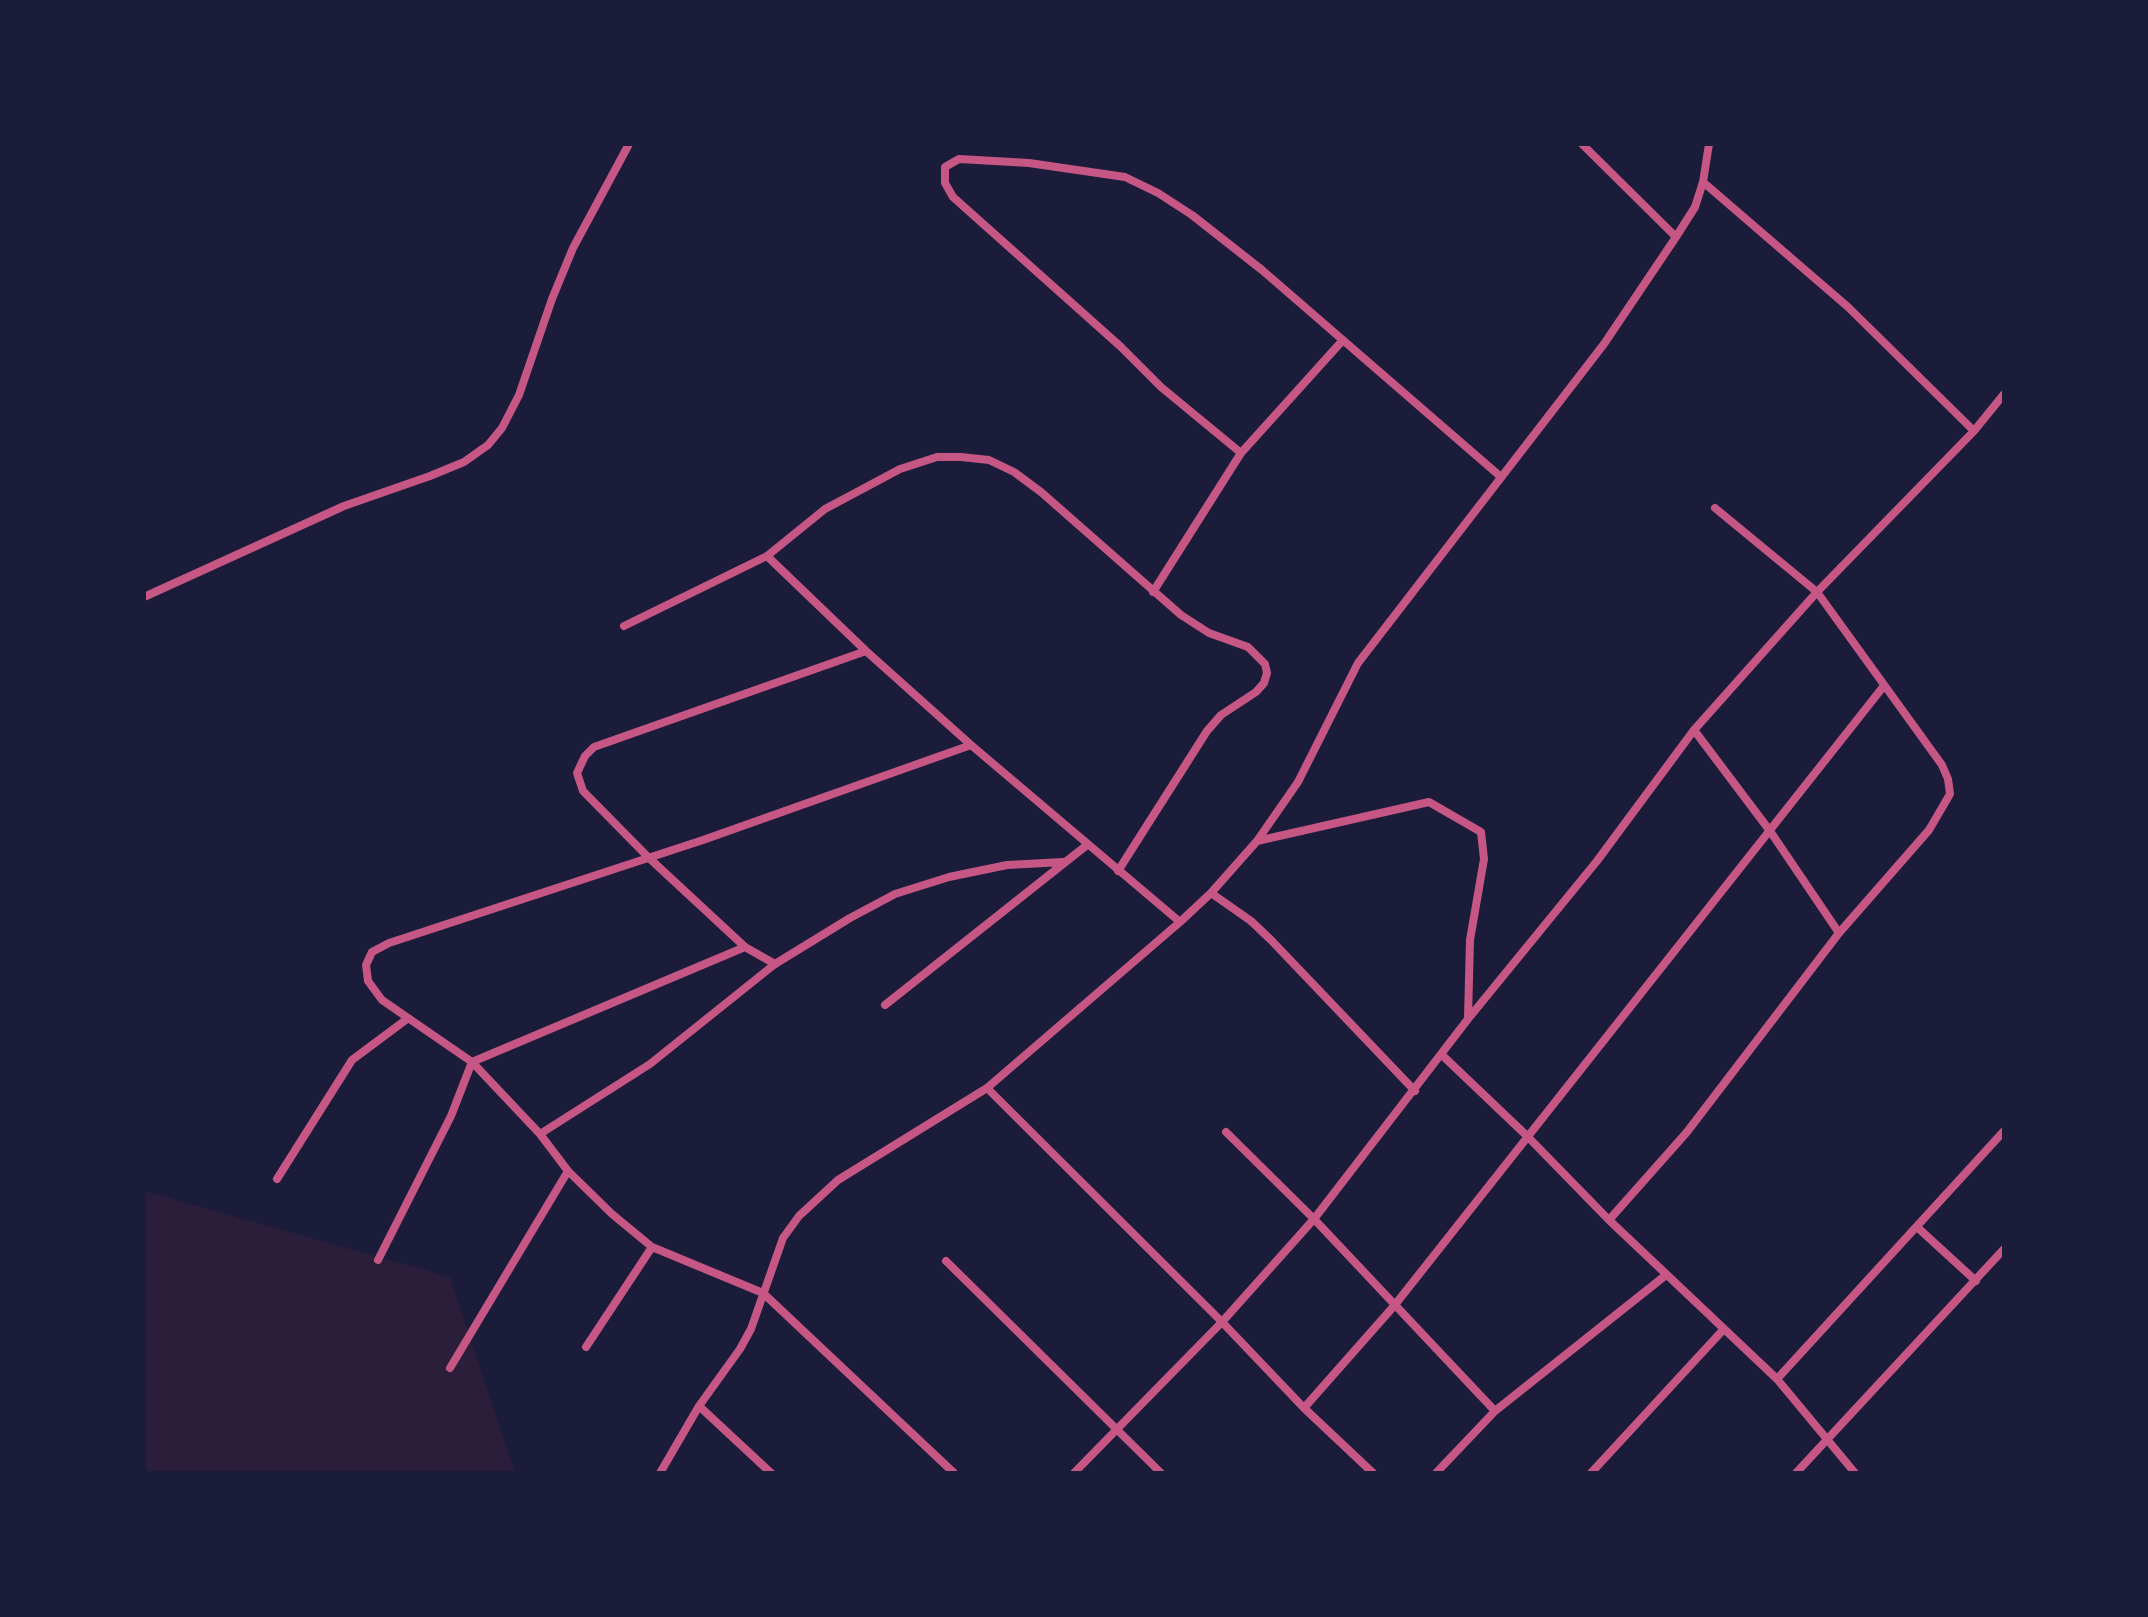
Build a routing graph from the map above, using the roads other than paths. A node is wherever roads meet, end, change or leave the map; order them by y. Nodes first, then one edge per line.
1 (629, 144) edge
2 (1582, 144) edge
3 (1709, 144) edge
4 (1703, 182) junction
5 (1676, 237) junction
6 (1343, 340) junction
7 (2004, 394) edge
8 (1974, 431) junction
9 (1241, 453) junction
10 (1501, 477) junction
11 (1715, 508) dead end
12 (767, 556) junction
13 (1153, 592) junction
14 (1817, 592) junction
15 (144, 597) edge
16 (624, 626) dead end
17 (866, 651) junction
18 (1883, 687) junction
19 (1694, 730) junction
20 (971, 745) junction
21 (1770, 831) junction
22 (1257, 841) junction
23 (1087, 845) junction
24 (648, 857) junction
25 (1063, 862) junction
26 (1118, 871) junction
27 (1211, 893) junction
28 (1180, 922) junction
29 (1839, 933) junction
30 (745, 947) junction
31 (775, 964) junction
32 (885, 1005) dead end
33 (407, 1019) junction
34 (1468, 1019) junction
35 (1442, 1055) junction
36 (472, 1062) junction
37 (987, 1088) junction
38 (1415, 1091) junction
39 (2004, 1131) edge
40 (1226, 1132) dead end
41 (540, 1134) junction
42 (1527, 1136) junction
43 (568, 1171) junction
44 (277, 1179) dead end
45 (1314, 1219) junction
46 (1609, 1220) junction
47 (1917, 1227) junction
48 (652, 1247) junction
49 (2004, 1249) edge
50 (378, 1260) dead end
51 (946, 1261) dead end
52 (1666, 1275) junction
53 (1976, 1281) junction
54 (763, 1293) junction
55 (1394, 1306) junction
56 (1222, 1322) junction
57 (1723, 1330) junction
58 (586, 1347) dead end
59 (450, 1368) dead end
60 (1777, 1379) junction
61 (699, 1406) junction
62 (1304, 1408) junction
63 (1495, 1411) junction
64 (1118, 1429) junction
65 (1828, 1441) junction
66 (660, 1473) edge
67 (771, 1473) edge
68 (954, 1473) edge
69 (1074, 1473) edge
70 (1161, 1473) edge
71 (1373, 1473) edge
72 (1436, 1473) edge
73 (1591, 1473) edge
74 (1796, 1473) edge
75 (1855, 1473) edge

1 - 15 street
2 - 5 street
3 - 4 street
4 - 5 street
4 - 8 street
5 - 10 street
6 - 9 street
6 - 9 street
6 - 10 street
7 - 8 street
8 - 14 street
9 - 13 street
10 - 22 street
11 - 14 street
12 - 13 street
12 - 16 street
12 - 17 street
13 - 26 street
14 - 18 street
14 - 19 street
17 - 20 street
17 - 24 street
18 - 21 street
18 - 29 street
19 - 21 street
19 - 34 street
20 - 23 street
20 - 24 street
21 - 29 street
21 - 42 street
22 - 27 street
22 - 34 street
23 - 25 street
23 - 26 street
24 - 30 street
24 - 33 street
25 - 31 street
25 - 32 street
26 - 28 street
27 - 28 street
27 - 38 street
28 - 37 street
29 - 46 street
30 - 31 street
30 - 36 street
31 - 41 street
33 - 36 street
33 - 44 street
34 - 35 street
35 - 38 street
35 - 42 street
36 - 41 street
36 - 50 street
37 - 54 street
37 - 56 street
38 - 45 street
39 - 47 street
40 - 45 street
41 - 43 street
42 - 46 street
42 - 55 street
43 - 48 street
43 - 59 street
45 - 55 street
45 - 56 street
46 - 52 street
47 - 53 street
47 - 60 street
48 - 54 street
48 - 58 street
49 - 53 street
51 - 64 street
52 - 57 street
52 - 63 street
53 - 65 street
54 - 61 street
54 - 68 street
55 - 62 street
55 - 63 street
56 - 62 street
56 - 64 street
57 - 60 street
57 - 73 street
60 - 65 street
61 - 66 street
61 - 67 street
62 - 71 street
63 - 72 street
64 - 69 street
64 - 70 street
65 - 74 street
65 - 75 street

